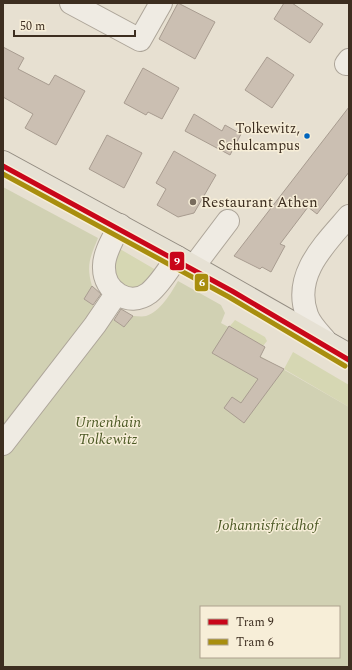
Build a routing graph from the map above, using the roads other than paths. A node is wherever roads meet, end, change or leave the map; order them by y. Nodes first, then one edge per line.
1 (71, 3) edge
2 (161, 3) edge
3 (3, 162) edge
4 (349, 216) edge
5 (228, 221) dead end
6 (120, 225) junction
7 (186, 261) junction
8 (116, 294) junction
9 (325, 340) junction
10 (349, 355) edge
11 (3, 444) edge

1 - 2 street
3 - 6 main road
4 - 9 street
5 - 7 street
6 - 7 main road
6 - 8 street
7 - 8 street
7 - 9 main road
8 - 11 street
9 - 10 main road

